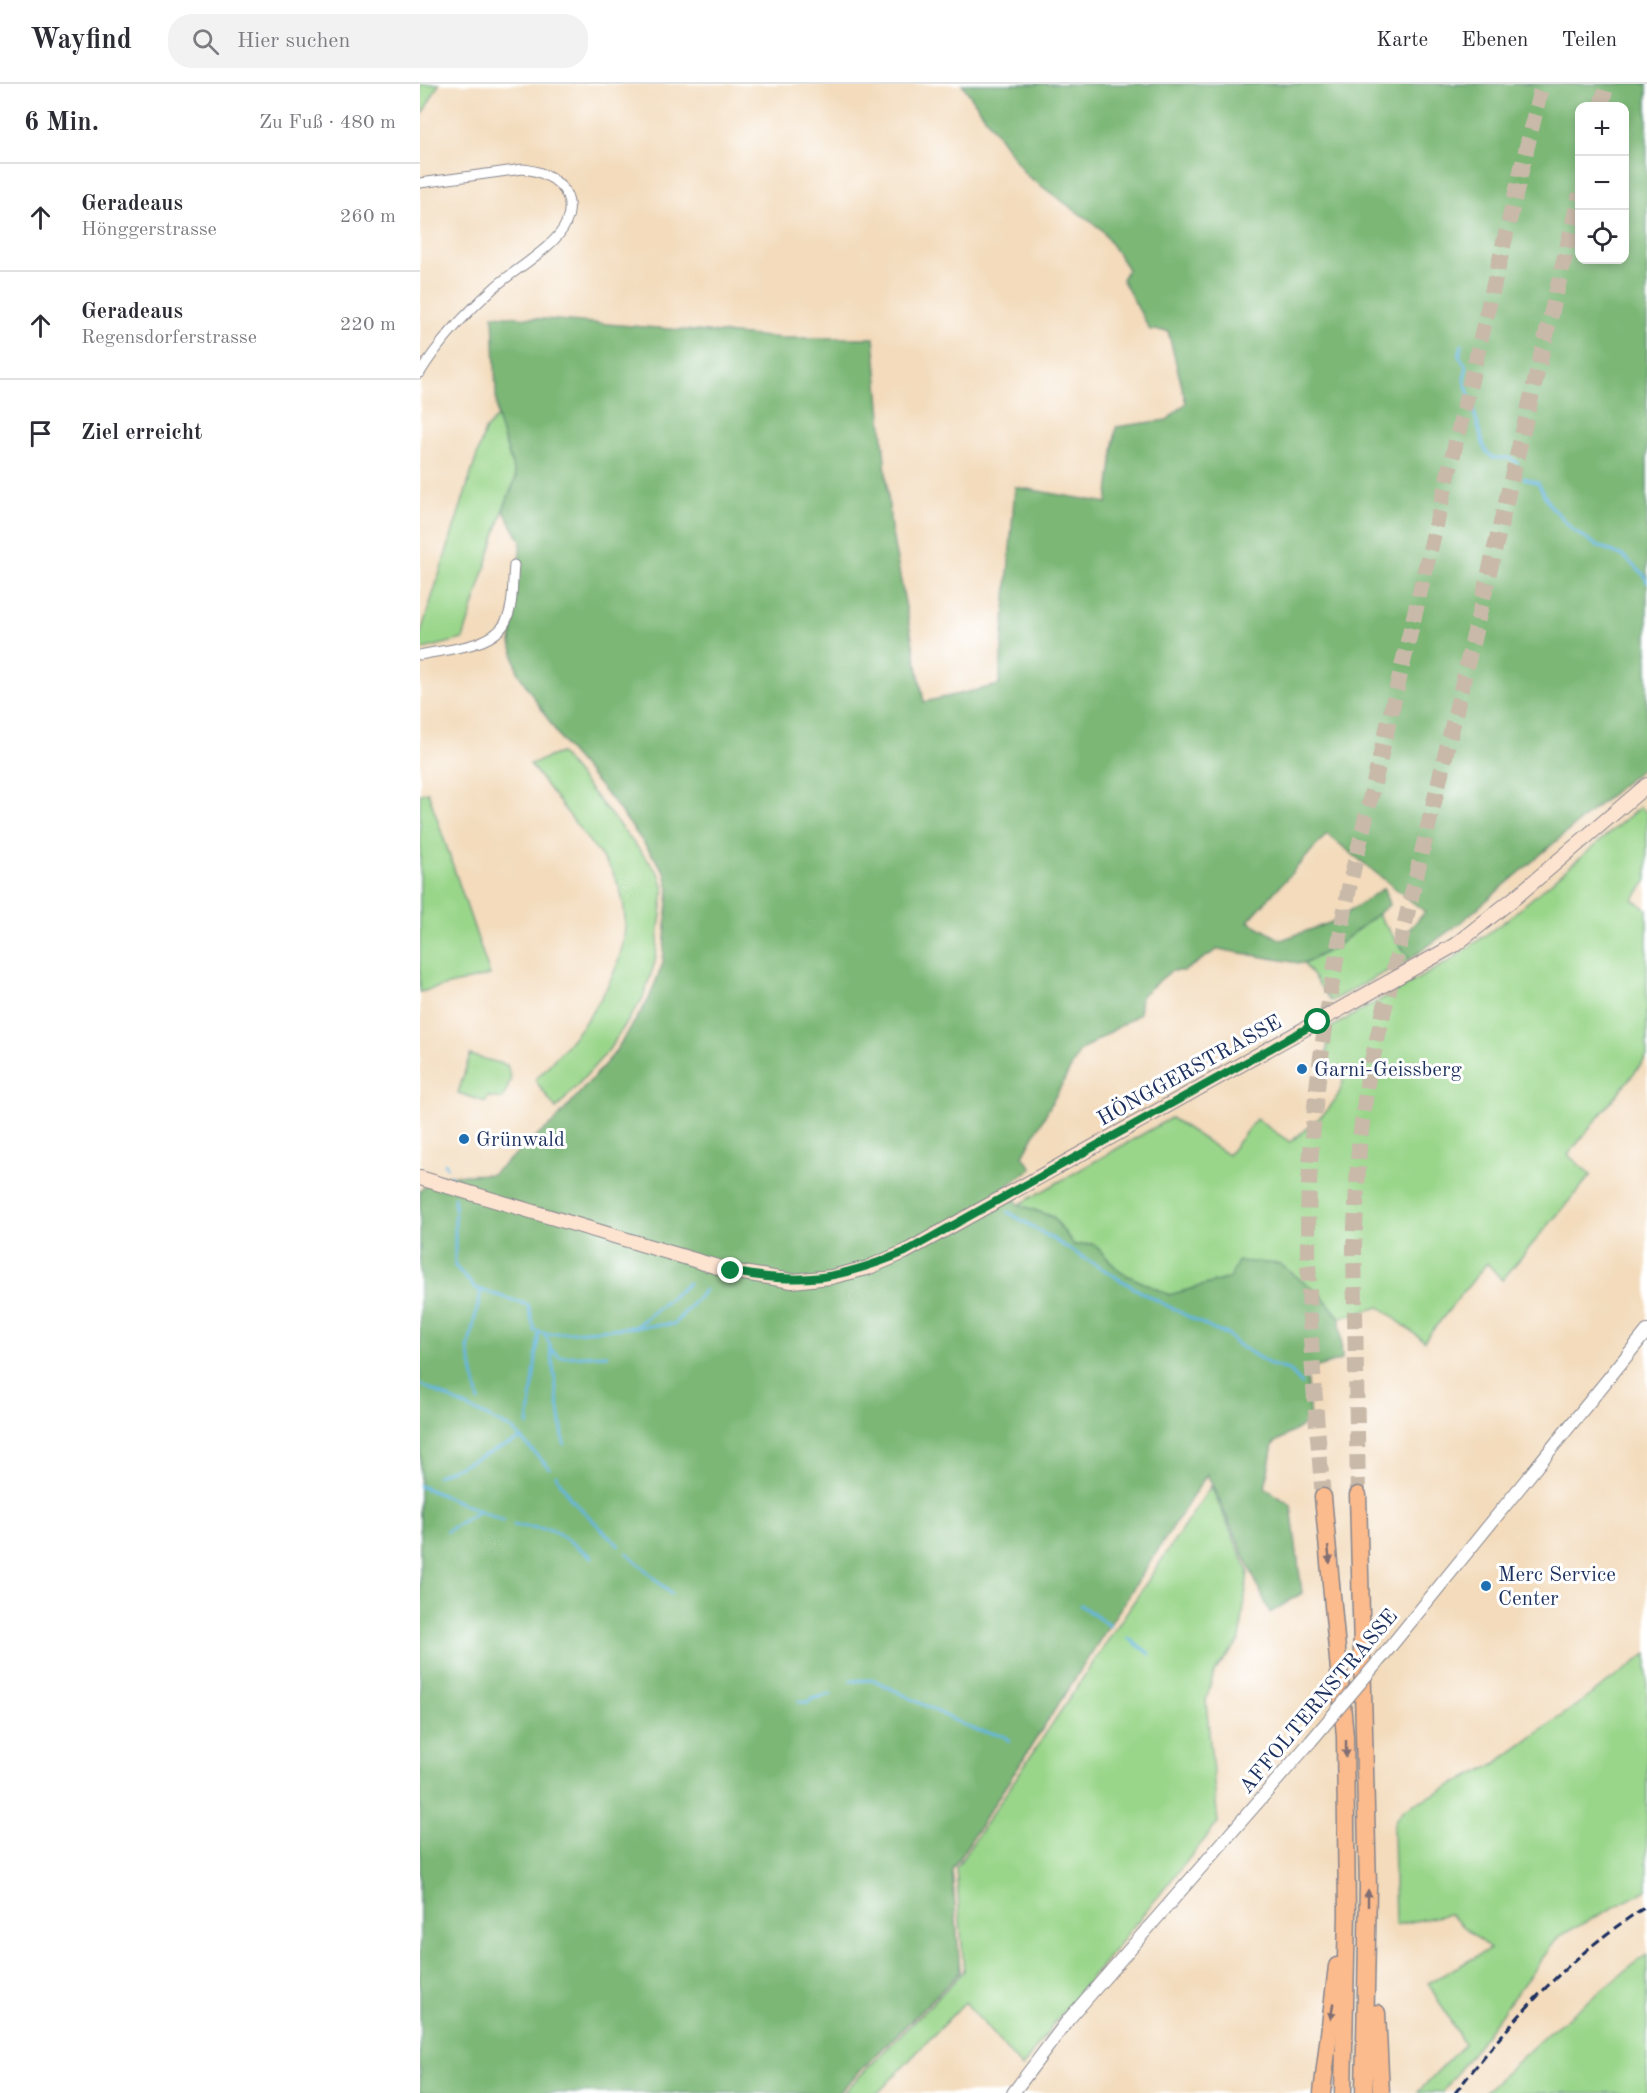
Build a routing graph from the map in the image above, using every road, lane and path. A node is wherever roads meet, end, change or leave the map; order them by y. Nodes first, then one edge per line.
1 (420, 183) edge
2 (420, 373) edge
3 (514, 565) dead end
4 (420, 655) edge
5 (1647, 785) edge
6 (420, 1178) edge
7 (1647, 1331) edge
8 (1358, 1495) tunnel mouth
9 (1323, 1497) tunnel mouth
10 (1346, 1849) junction
11 (1368, 1956) junction
12 (1013, 2093) edge
13 (1322, 2093) edge
14 (1343, 2093) edge
15 (1364, 2093) edge
16 (1381, 2093) edge

1 - 2 street
3 - 4 street
5 - 6 main road, HÖNGGERSTRASSE
7 - 12 street, AFFOLTERNSTRASSE, bridge
11 -> 8 highway
9 -> 10 highway
10 -> 13 highway
10 - 14 highway
11 - 15 highway
11 - 16 highway

